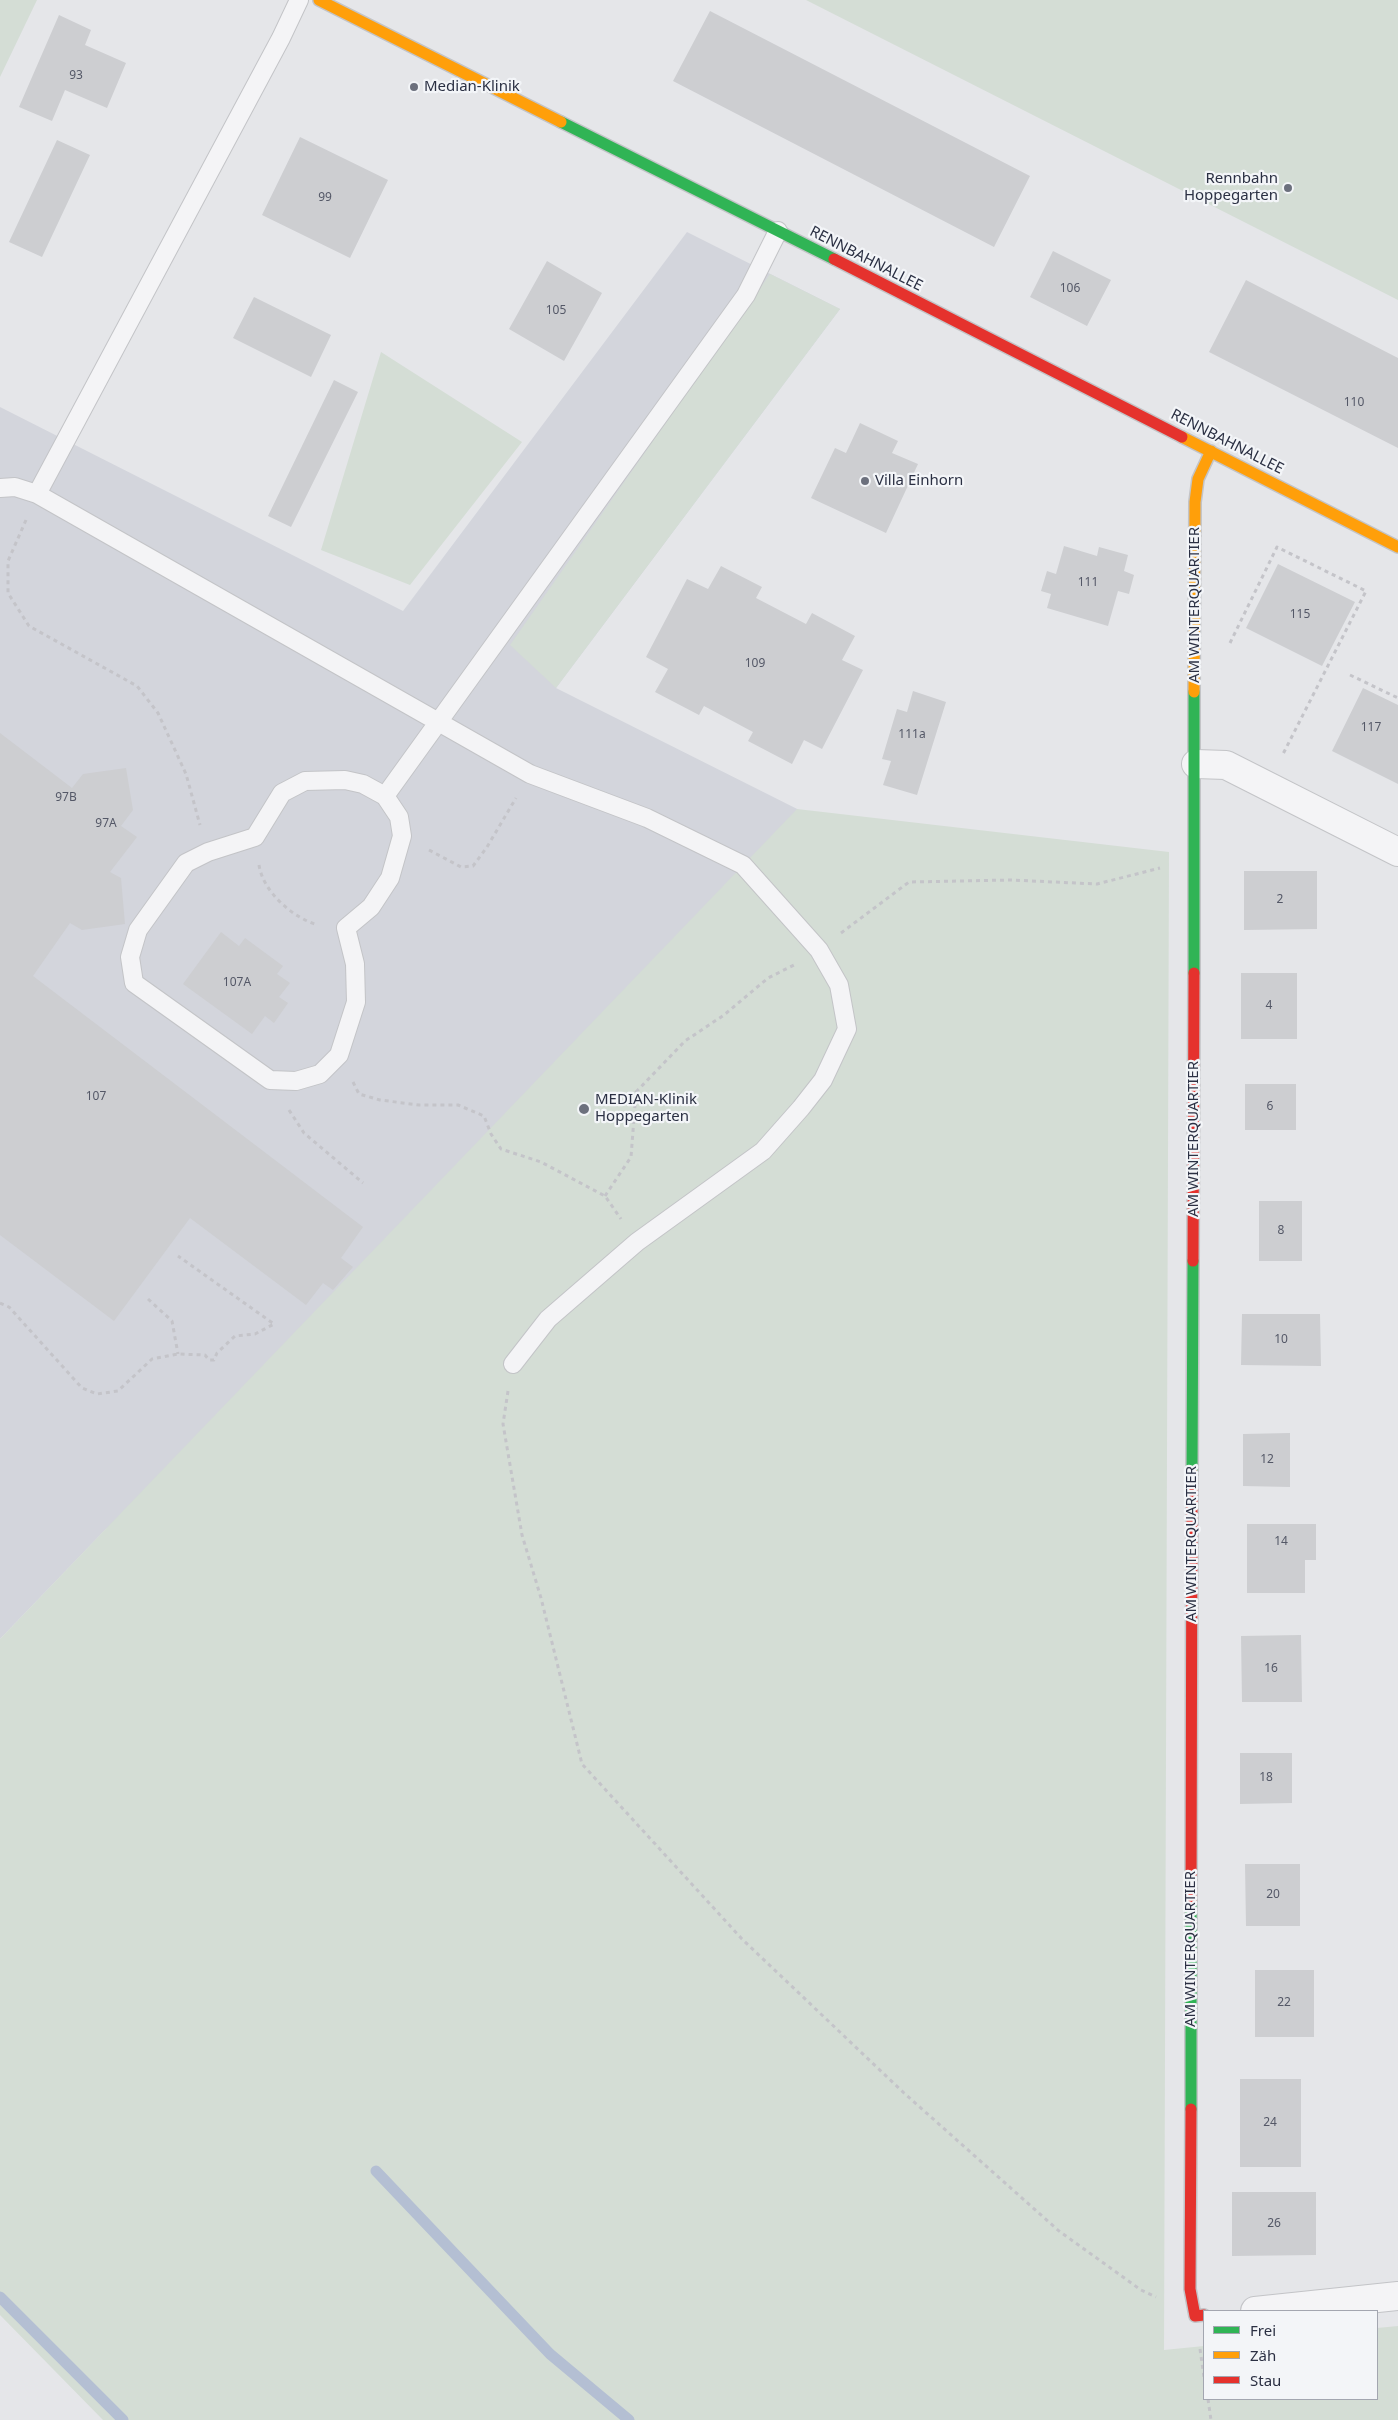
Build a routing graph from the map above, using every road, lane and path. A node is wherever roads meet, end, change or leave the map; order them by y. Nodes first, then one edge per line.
1 (299, 0) edge
2 (319, 0) edge
3 (778, 231) junction
4 (1211, 451) junction
5 (0, 488) edge
6 (37, 494) junction
7 (1398, 547) edge
8 (1228, 648) dead end
9 (1350, 675) dead end
10 (1398, 698) edge
11 (436, 721) junction
12 (1196, 764) junction
13 (530, 774) junction
14 (1267, 786) junction
15 (385, 796) junction
16 (402, 836) junction
17 (255, 837) junction
18 (208, 852) junction
19 (1398, 852) edge
20 (346, 928) junction
21 (339, 1055) junction
22 (270, 1080) junction
23 (364, 1183) dead end
24 (637, 1242) junction
25 (178, 1256) dead end
26 (148, 1299) dead end
27 (0, 1303) edge
28 (178, 1354) junction
29 (513, 1364) joint
30 (1398, 2296) edge
31 (1265, 2310) edge
32 (1200, 2315) edge
33 (1208, 2400) edge
34 (1211, 2420) edge

1 - 6 lane
2 - 3 street, RENNBAHNALLEE
3 - 4 street, RENNBAHNALLEE
3 - 11 lane
4 - 7 street, RENNBAHNALLEE
4 - 12 street, AM WINTERQUARTIER
5 - 6 lane
6 - 11 lane
6 - 18 path
8 - 14 path
9 - 10 path
11 - 13 lane
11 - 15 lane
12 - 14 street
12 - 32 street, AM WINTERQUARTIER
13 - 16 path
13 - 24 lane
14 - 19 street
15 - 16 lane
15 - 17 lane
16 - 20 lane
17 - 18 lane
17 - 20 path
18 - 22 lane
20 - 21 lane
21 - 22 lane
21 - 24 path
22 - 23 path
24 - 29 lane
25 - 28 path
26 - 28 path
27 - 28 path
29 - 32 path
30 - 31 street
33 - 34 path

